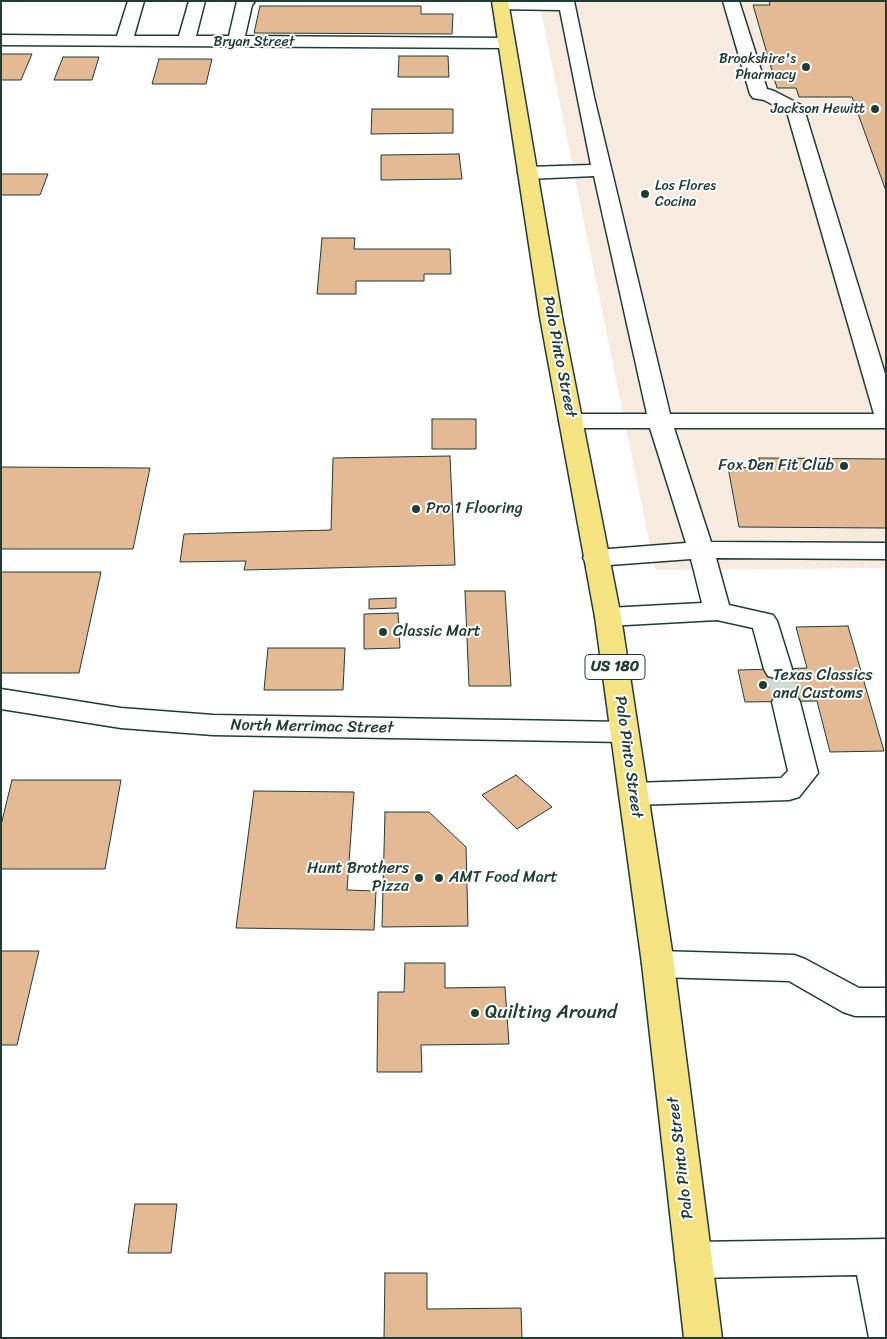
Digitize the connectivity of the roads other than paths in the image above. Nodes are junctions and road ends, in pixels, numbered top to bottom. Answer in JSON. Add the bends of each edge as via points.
{"nodes":[{"id":1,"x":136,"y":1,"type":"edge"},
{"id":2,"x":197,"y":1,"type":"edge"},
{"id":3,"x":247,"y":1,"type":"edge"},
{"id":4,"x":731,"y":1,"type":"edge"},
{"id":5,"x":501,"y":3,"type":"edge"},
{"id":6,"x":566,"y":3,"type":"edge"},
{"id":7,"x":1,"y":40,"type":"edge"},
{"id":8,"x":124,"y":41,"type":"junction"},
{"id":9,"x":186,"y":41,"type":"junction"},
{"id":10,"x":236,"y":42,"type":"junction"},
{"id":11,"x":506,"y":43,"type":"junction"},
{"id":12,"x":602,"y":170,"type":"junction"},
{"id":13,"x":528,"y":173,"type":"junction"},
{"id":14,"x":886,"y":416,"type":"edge"},
{"id":15,"x":571,"y":421,"type":"junction"},
{"id":16,"x":660,"y":421,"type":"junction"},
{"id":17,"x":886,"y":421,"type":"edge"},
{"id":18,"x":701,"y":550,"type":"junction"},
{"id":19,"x":886,"y":550,"type":"edge"},
{"id":20,"x":596,"y":558,"type":"junction"},
{"id":21,"x":717,"y":611,"type":"junction"},
{"id":22,"x":608,"y":617,"type":"junction"},
{"id":23,"x":778,"y":669,"type":"tunnel mouth"},
{"id":24,"x":1,"y":699,"type":"edge"},
{"id":25,"x":786,"y":702,"type":"tunnel mouth"},
{"id":26,"x":624,"y":732,"type":"junction"},
{"id":27,"x":634,"y":794,"type":"junction"},
{"id":28,"x":658,"y":964,"type":"junction"},
{"id":29,"x":886,"y":1002,"type":"edge"},
{"id":30,"x":879,"y":1257,"type":"edge"},
{"id":31,"x":694,"y":1260,"type":"junction"},
{"id":32,"x":886,"y":1332,"type":"edge"},
{"id":33,"x":703,"y":1338,"type":"edge"}],
"edges":[{"from":1,"to":8,"type":"street"},
{"from":2,"to":9,"type":"street"},
{"from":3,"to":10,"type":"street"},
{"from":4,"to":14,"type":"street","via":[[759,94],[768,95],[795,109]]},
{"from":5,"to":6,"type":"street"},
{"from":5,"to":11,"type":"main road","name":"Palo Pinto Street","number":"US 180"},
{"from":6,"to":12,"type":"street"},
{"from":7,"to":8,"type":"street","name":"Bryan Street"},
{"from":8,"to":9,"type":"street","name":"Bryan Street"},
{"from":9,"to":10,"type":"street","name":"Bryan Street"},
{"from":10,"to":11,"type":"street","name":"Bryan Street"},
{"from":11,"to":13,"type":"main road","name":"Palo Pinto Street","number":"US 180"},
{"from":12,"to":13,"type":"street"},
{"from":12,"to":16,"type":"street"},
{"from":13,"to":15,"type":"main road","name":"Palo Pinto Street","number":"US 180"},
{"from":15,"to":16,"type":"street"},
{"from":15,"to":20,"type":"main road","name":"Palo Pinto Street","number":"US 180"},
{"from":16,"to":17,"type":"street"},
{"from":16,"to":18,"type":"street"},
{"from":18,"to":19,"type":"street"},
{"from":18,"to":20,"type":"street"},
{"from":18,"to":21,"type":"street"},
{"from":20,"to":22,"type":"main road","name":"Palo Pinto Street","number":"US 180"},
{"from":21,"to":22,"type":"street"},
{"from":21,"to":23,"type":"street","via":[[764,621]]},
{"from":22,"to":26,"type":"main road","name":"Palo Pinto Street","number":"US 180"},
{"from":24,"to":26,"type":"street","name":"North Merrimac Street","via":[[121,718],[213,725]]},
{"from":25,"to":27,"type":"street","via":[[803,773],[790,790]]},
{"from":26,"to":27,"type":"main road","name":"Palo Pinto Street","number":"US 180"},
{"from":27,"to":28,"type":"main road","name":"Palo Pinto Street","number":"US 180"},
{"from":28,"to":29,"type":"street","via":[[794,968],[855,1002]]},
{"from":28,"to":31,"type":"main road","name":"Palo Pinto Street","number":"US 180"},
{"from":30,"to":31,"type":"street"},
{"from":30,"to":32,"type":"street"},
{"from":31,"to":33,"type":"main road","name":"Palo Pinto Street","number":"US 180"}]}
